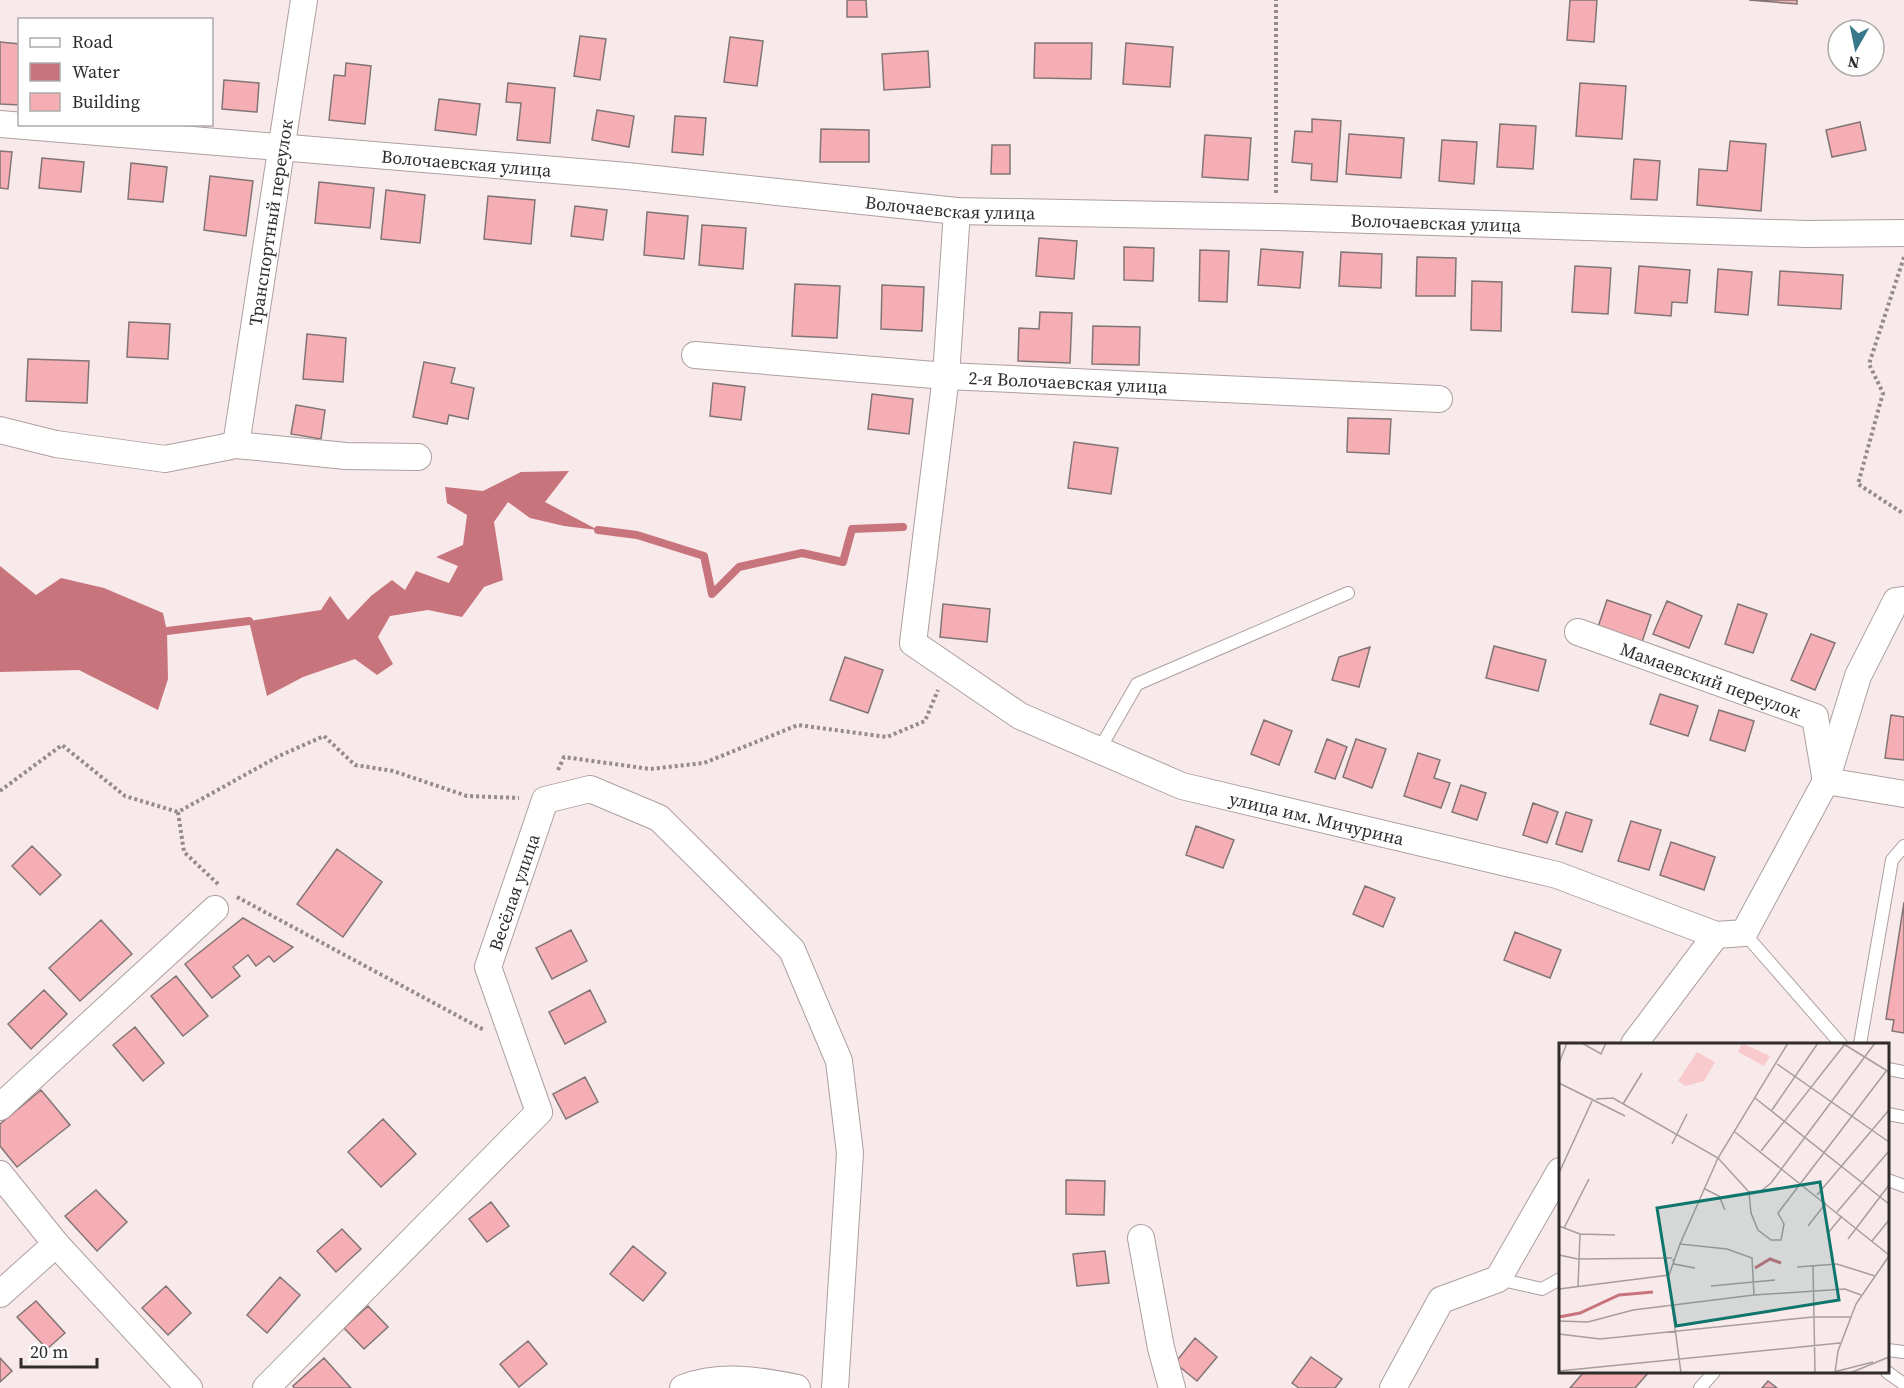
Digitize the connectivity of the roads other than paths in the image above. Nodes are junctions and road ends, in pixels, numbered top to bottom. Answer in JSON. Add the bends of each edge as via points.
{"nodes":[{"id":1,"x":304,"y":0,"type":"edge"},
{"id":2,"x":0,"y":124,"type":"edge"},
{"id":3,"x":18,"y":125,"type":"edge"},
{"id":4,"x":24,"y":126,"type":"edge"},
{"id":5,"x":281,"y":147,"type":"junction"},
{"id":6,"x":957,"y":211,"type":"junction"},
{"id":7,"x":1904,"y":233,"type":"edge"},
{"id":8,"x":696,"y":355,"type":"dead end"},
{"id":9,"x":946,"y":376,"type":"junction"},
{"id":10,"x":1439,"y":399,"type":"dead end"},
{"id":11,"x":0,"y":430,"type":"edge"},
{"id":12,"x":236,"y":445,"type":"junction"},
{"id":13,"x":418,"y":457,"type":"dead end"},
{"id":14,"x":1348,"y":593,"type":"dead end"},
{"id":15,"x":1904,"y":600,"type":"edge"},
{"id":16,"x":1578,"y":632,"type":"dead end"},
{"id":17,"x":1099,"y":750,"type":"junction"},
{"id":18,"x":1826,"y":781,"type":"junction"},
{"id":19,"x":1904,"y":794,"type":"edge"},
{"id":20,"x":1904,"y":846,"type":"edge"},
{"id":21,"x":222,"y":901,"type":"road end"},
{"id":22,"x":1744,"y":933,"type":"junction"},
{"id":23,"x":1716,"y":935,"type":"junction"},
{"id":24,"x":1635,"y":1043,"type":"edge"},
{"id":25,"x":1840,"y":1043,"type":"edge"},
{"id":26,"x":1860,"y":1043,"type":"edge"},
{"id":27,"x":1889,"y":1069,"type":"edge"},
{"id":28,"x":1904,"y":1072,"type":"edge"},
{"id":29,"x":0,"y":1107,"type":"edge"},
{"id":30,"x":1889,"y":1114,"type":"edge"},
{"id":31,"x":1904,"y":1117,"type":"edge"},
{"id":32,"x":1559,"y":1173,"type":"edge"},
{"id":33,"x":0,"y":1174,"type":"edge"},
{"id":34,"x":1889,"y":1181,"type":"edge"},
{"id":35,"x":1904,"y":1186,"type":"edge"},
{"id":36,"x":1141,"y":1238,"type":"dead end"},
{"id":37,"x":56,"y":1244,"type":"junction"},
{"id":38,"x":1498,"y":1279,"type":"junction"},
{"id":39,"x":1559,"y":1280,"type":"edge"},
{"id":40,"x":0,"y":1294,"type":"edge"},
{"id":41,"x":1889,"y":1350,"type":"edge"},
{"id":42,"x":1904,"y":1352,"type":"edge"},
{"id":43,"x":1712,"y":1373,"type":"edge"},
{"id":44,"x":1889,"y":1373,"type":"edge"},
{"id":45,"x":1904,"y":1384,"type":"edge"},
{"id":46,"x":189,"y":1388,"type":"edge"},
{"id":47,"x":266,"y":1388,"type":"edge"},
{"id":48,"x":683,"y":1388,"type":"edge"},
{"id":49,"x":797,"y":1388,"type":"edge"},
{"id":50,"x":835,"y":1388,"type":"edge"},
{"id":51,"x":1172,"y":1388,"type":"edge"},
{"id":52,"x":1394,"y":1388,"type":"edge"},
{"id":53,"x":1701,"y":1388,"type":"edge"}],
"edges":[{"from":1,"to":5,"type":"street","name":"Транспортный переулок"},
{"from":2,"to":3,"type":"street","name":"Волочаевская улица"},
{"from":4,"to":5,"type":"street","name":"Волочаевская улица"},
{"from":5,"to":6,"type":"street","name":"Волочаевская улица","via":[[627,176]]},
{"from":5,"to":12,"type":"street","name":"Транспортный переулок"},
{"from":6,"to":7,"type":"street","name":"Волочаевская улица","via":[[1806,234]]},
{"from":6,"to":9,"type":"street"},
{"from":8,"to":9,"type":"street","name":"2-я Волочаевская улица"},
{"from":9,"to":10,"type":"street","name":"2-я Волочаевская улица"},
{"from":9,"to":17,"type":"street","name":"улица им. Мичурина","via":[[913,643],[1020,716]]},
{"from":11,"to":12,"type":"street","via":[[56,444],[165,459]]},
{"from":12,"to":13,"type":"street","via":[[346,456]]},
{"from":14,"to":17,"type":"lane","via":[[1137,684]]},
{"from":15,"to":18,"type":"street","via":[[1896,601],[1858,676]]},
{"from":16,"to":18,"type":"street","name":"Мамаевский переулок","via":[[1815,717]]},
{"from":17,"to":23,"type":"street","name":"улица им. Мичурина","via":[[1182,786],[1557,875]]},
{"from":18,"to":19,"type":"street"},
{"from":18,"to":22,"type":"street"},
{"from":20,"to":26,"type":"lane","via":[[1892,860]]},
{"from":21,"to":29,"type":"street"},
{"from":22,"to":23,"type":"street","name":"улица им. Мичурина"},
{"from":22,"to":25,"type":"lane"},
{"from":23,"to":24,"type":"street"},
{"from":27,"to":28,"type":"lane"},
{"from":30,"to":31,"type":"lane"},
{"from":32,"to":38,"type":"street"},
{"from":33,"to":37,"type":"street"},
{"from":34,"to":35,"type":"lane"},
{"from":36,"to":51,"type":"street"},
{"from":37,"to":40,"type":"street"},
{"from":37,"to":46,"type":"street"},
{"from":38,"to":39,"type":"lane","via":[[1542,1289]]},
{"from":38,"to":52,"type":"street","via":[[1441,1300]]},
{"from":41,"to":42,"type":"lane"},
{"from":43,"to":53,"type":"lane"},
{"from":44,"to":45,"type":"lane"},
{"from":47,"to":50,"type":"street","name":"Весёлая улица","via":[[538,1112],[488,967],[545,800],[590,789],[659,818],[792,950],[839,1061],[850,1153]]},
{"from":48,"to":49,"type":"street","via":[[700,1382],[757,1379]]}]}
